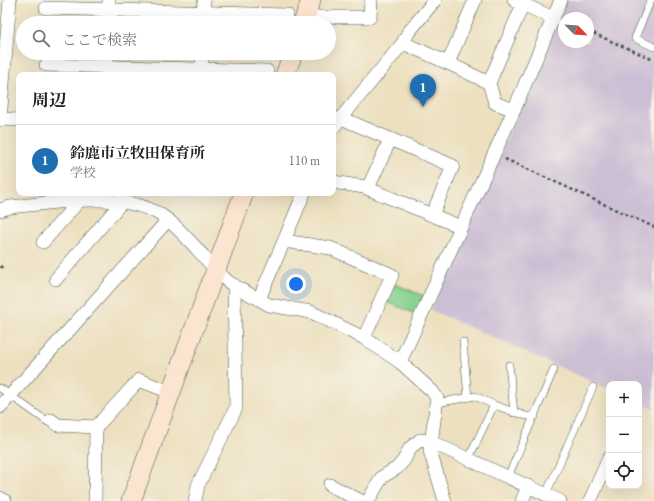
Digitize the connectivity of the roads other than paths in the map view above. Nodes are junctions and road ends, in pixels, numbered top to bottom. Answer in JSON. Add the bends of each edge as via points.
{"nodes":[{"id":1,"x":10,"y":0,"type":"edge"},
{"id":2,"x":371,"y":0,"type":"edge"},
{"id":3,"x":435,"y":0,"type":"edge"},
{"id":4,"x":475,"y":0,"type":"edge"},
{"id":5,"x":561,"y":0,"type":"edge"},
{"id":6,"x":651,"y":0,"type":"edge"},
{"id":7,"x":518,"y":2,"type":"edge"},
{"id":8,"x":109,"y":5,"type":"edge"},
{"id":9,"x":46,"y":8,"type":"dead end"},
{"id":10,"x":204,"y":12,"type":"edge"},
{"id":11,"x":302,"y":14,"type":"edge"},
{"id":12,"x":108,"y":16,"type":"edge"},
{"id":13,"x":553,"y":18,"type":"junction"},
{"id":14,"x":403,"y":43,"type":"junction"},
{"id":15,"x":654,"y":47,"type":"edge"},
{"id":16,"x":107,"y":60,"type":"edge"},
{"id":17,"x":202,"y":60,"type":"edge"},
{"id":18,"x":290,"y":60,"type":"edge"},
{"id":19,"x":448,"y":63,"type":"junction"},
{"id":20,"x":46,"y":65,"type":"dead end"},
{"id":21,"x":107,"y":71,"type":"edge"},
{"id":22,"x":267,"y":71,"type":"dead end"},
{"id":23,"x":202,"y":72,"type":"edge"},
{"id":24,"x":286,"y":72,"type":"edge"},
{"id":25,"x":489,"y":83,"type":"junction"},
{"id":26,"x":514,"y":110,"type":"junction"},
{"id":27,"x":0,"y":120,"type":"edge"},
{"id":28,"x":16,"y":120,"type":"edge"},
{"id":29,"x":337,"y":123,"type":"edge"},
{"id":30,"x":390,"y":140,"type":"junction"},
{"id":31,"x":336,"y":183,"type":"edge"},
{"id":32,"x":368,"y":188,"type":"junction"},
{"id":33,"x":243,"y":196,"type":"edge"},
{"id":34,"x":303,"y":196,"type":"edge"},
{"id":35,"x":103,"y":197,"type":"edge"},
{"id":36,"x":79,"y":200,"type":"junction"},
{"id":37,"x":122,"y":202,"type":"junction"},
{"id":38,"x":0,"y":210,"type":"edge"},
{"id":39,"x":432,"y":215,"type":"junction"},
{"id":40,"x":168,"y":220,"type":"junction"},
{"id":41,"x":461,"y":228,"type":"junction"},
{"id":42,"x":284,"y":241,"type":"junction"},
{"id":43,"x":43,"y":242,"type":"dead end"},
{"id":44,"x":216,"y":269,"type":"junction"},
{"id":45,"x":56,"y":279,"type":"dead end"},
{"id":46,"x":234,"y":285,"type":"junction"},
{"id":47,"x":259,"y":299,"type":"junction"},
{"id":48,"x":364,"y":338,"type":"junction"},
{"id":49,"x":462,"y":342,"type":"dead end"},
{"id":50,"x":400,"y":362,"type":"junction"},
{"id":51,"x":509,"y":365,"type":"dead end"},
{"id":52,"x":554,"y":370,"type":"dead end"},
{"id":53,"x":593,"y":387,"type":"dead end"},
{"id":54,"x":5,"y":391,"type":"edge"},
{"id":55,"x":170,"y":392,"type":"junction"},
{"id":56,"x":468,"y":397,"type":"junction"},
{"id":57,"x":437,"y":403,"type":"junction"},
{"id":58,"x":494,"y":405,"type":"junction"},
{"id":59,"x":0,"y":407,"type":"edge"},
{"id":60,"x":514,"y":413,"type":"junction"},
{"id":61,"x":535,"y":416,"type":"junction"},
{"id":62,"x":51,"y":420,"type":"joint"},
{"id":63,"x":96,"y":427,"type":"junction"},
{"id":64,"x":431,"y":442,"type":"junction"},
{"id":65,"x":468,"y":460,"type":"junction"},
{"id":66,"x":606,"y":465,"type":"edge"},
{"id":67,"x":508,"y":477,"type":"junction"},
{"id":68,"x":330,"y":485,"type":"dead end"},
{"id":69,"x":528,"y":486,"type":"junction"},
{"id":70,"x":546,"y":494,"type":"junction"},
{"id":71,"x":0,"y":498,"type":"edge"},
{"id":72,"x":5,"y":501,"type":"edge"},
{"id":73,"x":95,"y":501,"type":"edge"},
{"id":74,"x":131,"y":501,"type":"edge"},
{"id":75,"x":195,"y":501,"type":"edge"},
{"id":76,"x":362,"y":501,"type":"edge"},
{"id":77,"x":368,"y":501,"type":"edge"},
{"id":78,"x":445,"y":501,"type":"edge"},
{"id":79,"x":522,"y":501,"type":"edge"},
{"id":80,"x":560,"y":501,"type":"edge"},
{"id":81,"x":590,"y":501,"type":"edge"}],
"edges":[{"from":1,"to":27,"type":"street"},
{"from":2,"to":11,"type":"street","via":[[370,17]]},
{"from":3,"to":14,"type":"street"},
{"from":4,"to":19,"type":"street"},
{"from":5,"to":13,"type":"street"},
{"from":6,"to":15,"type":"lane","via":[[635,38]]},
{"from":7,"to":13,"type":"street"},
{"from":7,"to":25,"type":"street"},
{"from":8,"to":9,"type":"street"},
{"from":8,"to":10,"type":"street"},
{"from":8,"to":12,"type":"street"},
{"from":10,"to":11,"type":"street"},
{"from":13,"to":26,"type":"street"},
{"from":14,"to":19,"type":"street"},
{"from":14,"to":29,"type":"street"},
{"from":16,"to":21,"type":"street"},
{"from":17,"to":23,"type":"street"},
{"from":18,"to":24,"type":"street"},
{"from":19,"to":25,"type":"street"},
{"from":20,"to":21,"type":"street"},
{"from":21,"to":23,"type":"street"},
{"from":22,"to":23,"type":"street"},
{"from":25,"to":26,"type":"street","via":[[495,103]]},
{"from":26,"to":41,"type":"street"},
{"from":27,"to":28,"type":"street"},
{"from":29,"to":30,"type":"street"},
{"from":30,"to":32,"type":"street"},
{"from":30,"to":39,"type":"street","via":[[453,166]]},
{"from":31,"to":32,"type":"street"},
{"from":32,"to":39,"type":"street"},
{"from":33,"to":44,"type":"street"},
{"from":34,"to":42,"type":"street"},
{"from":35,"to":36,"type":"street"},
{"from":35,"to":37,"type":"street"},
{"from":36,"to":38,"type":"street"},
{"from":36,"to":43,"type":"street"},
{"from":37,"to":40,"type":"street","via":[[155,212]]},
{"from":37,"to":45,"type":"street"},
{"from":39,"to":41,"type":"street"},
{"from":40,"to":44,"type":"street"},
{"from":40,"to":54,"type":"street"},
{"from":41,"to":50,"type":"street"},
{"from":42,"to":47,"type":"street"},
{"from":42,"to":48,"type":"street","via":[[330,248],[392,275]]},
{"from":44,"to":46,"type":"street"},
{"from":44,"to":55,"type":"street"},
{"from":46,"to":47,"type":"street"},
{"from":46,"to":75,"type":"street","via":[[236,408],[198,485]]},
{"from":47,"to":48,"type":"street","via":[[269,305],[311,312]]},
{"from":48,"to":50,"type":"street"},
{"from":49,"to":56,"type":"lane"},
{"from":50,"to":57,"type":"street","via":[[432,391]]},
{"from":51,"to":60,"type":"lane"},
{"from":52,"to":61,"type":"lane"},
{"from":53,"to":70,"type":"lane"},
{"from":54,"to":59,"type":"street"},
{"from":54,"to":62,"type":"lane","via":[[48,422]]},
{"from":55,"to":63,"type":"street","via":[[139,380]]},
{"from":55,"to":74,"type":"street"},
{"from":56,"to":57,"type":"lane"},
{"from":56,"to":58,"type":"lane","via":[[475,396]]},
{"from":57,"to":64,"type":"street"},
{"from":58,"to":60,"type":"lane"},
{"from":58,"to":65,"type":"lane"},
{"from":60,"to":61,"type":"lane"},
{"from":61,"to":67,"type":"lane"},
{"from":62,"to":63,"type":"street","via":[[58,425]]},
{"from":63,"to":73,"type":"street"},
{"from":64,"to":65,"type":"street"},
{"from":64,"to":77,"type":"street","via":[[420,440],[410,448],[397,468],[382,477]]},
{"from":64,"to":78,"type":"street","via":[[430,451]]},
{"from":65,"to":67,"type":"street"},
{"from":66,"to":81,"type":"street"},
{"from":67,"to":69,"type":"street"},
{"from":68,"to":76,"type":"street"},
{"from":69,"to":70,"type":"street"},
{"from":69,"to":79,"type":"street"},
{"from":70,"to":80,"type":"street"},
{"from":71,"to":72,"type":"street"}]}
